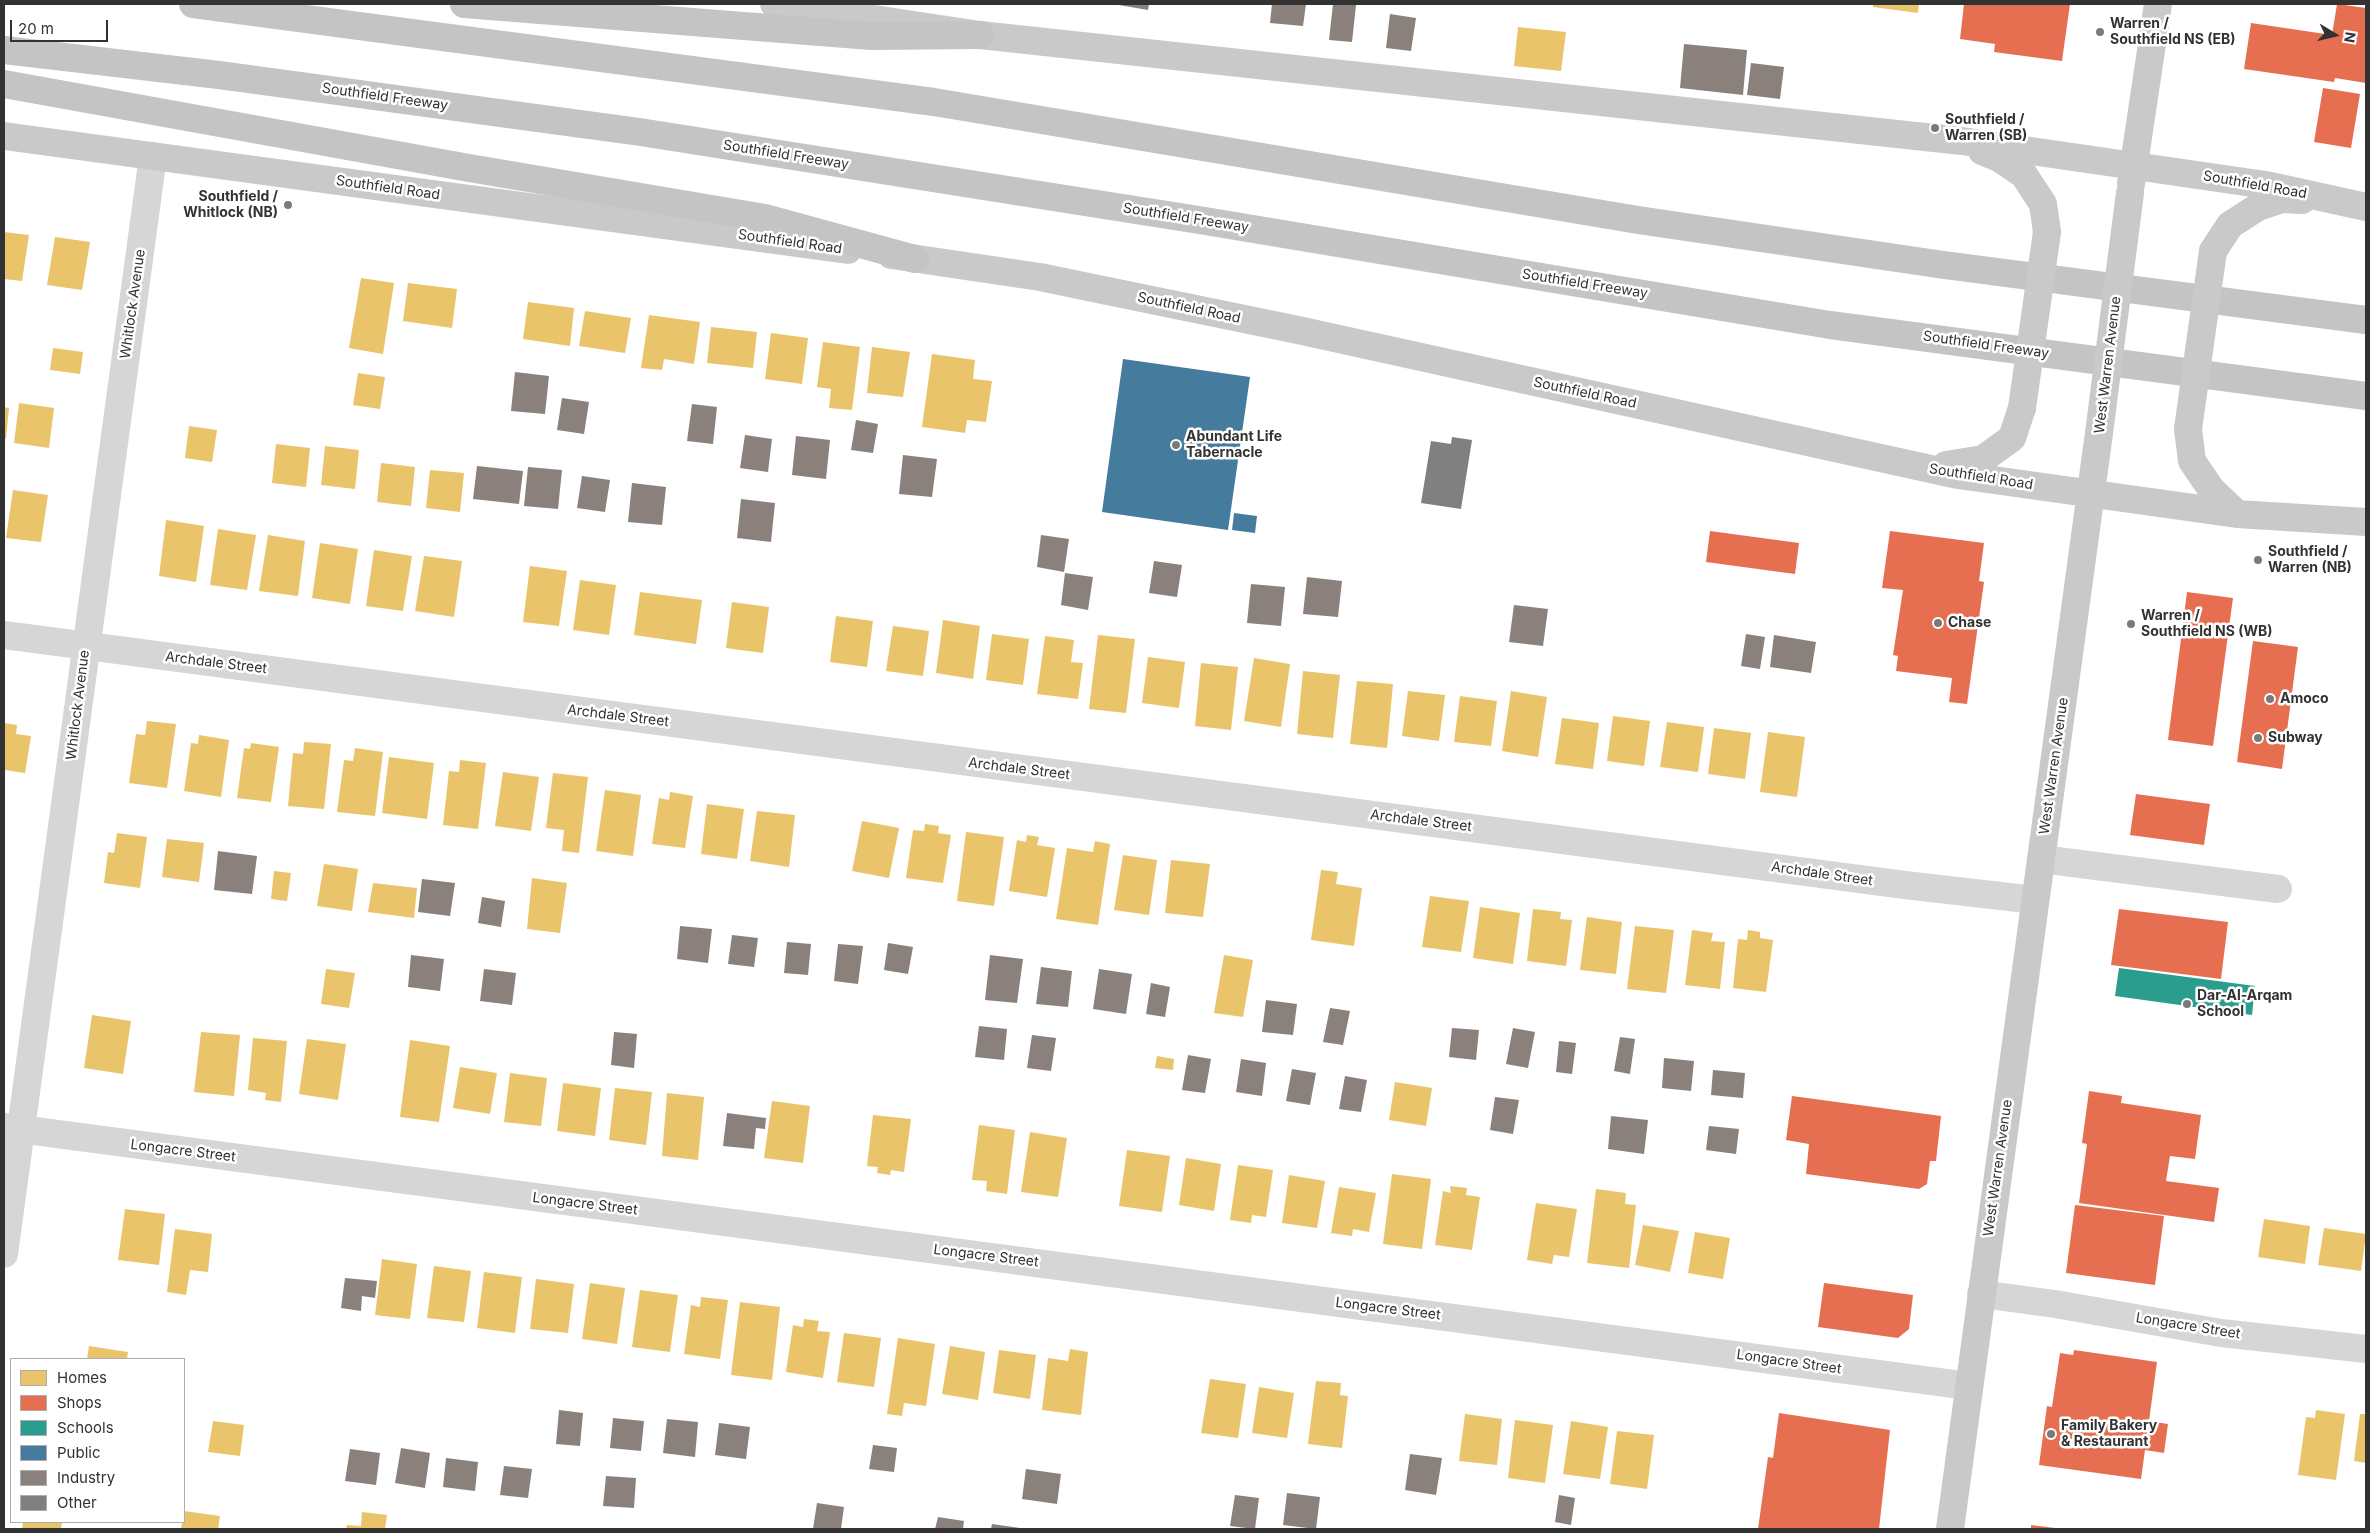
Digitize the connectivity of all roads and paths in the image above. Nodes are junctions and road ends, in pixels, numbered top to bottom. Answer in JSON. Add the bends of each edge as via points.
{"nodes":[{"id":1,"x":192,"y":4,"type":"edge"},
{"id":2,"x":464,"y":4,"type":"edge"},
{"id":3,"x":774,"y":4,"type":"edge"},
{"id":4,"x":2158,"y":4,"type":"edge"},
{"id":5,"x":980,"y":35,"type":"junction"},
{"id":6,"x":4,"y":50,"type":"edge"},
{"id":7,"x":4,"y":84,"type":"edge"},
{"id":8,"x":4,"y":136,"type":"edge"},
{"id":9,"x":1962,"y":142,"type":"junction"},
{"id":10,"x":153,"y":156,"type":"junction"},
{"id":11,"x":2133,"y":166,"type":"junction"},
{"id":12,"x":2354,"y":204,"type":"edge"},
{"id":13,"x":915,"y":259,"type":"junction"},
{"id":14,"x":2366,"y":320,"type":"edge"},
{"id":15,"x":2366,"y":396,"type":"edge"},
{"id":16,"x":1928,"y":468,"type":"junction"},
{"id":17,"x":2091,"y":494,"type":"junction"},
{"id":18,"x":2236,"y":514,"type":"junction"},
{"id":19,"x":2366,"y":522,"type":"edge"},
{"id":20,"x":4,"y":635,"type":"edge"},
{"id":21,"x":86,"y":646,"type":"junction"},
{"id":22,"x":2041,"y":859,"type":"junction"},
{"id":23,"x":2278,"y":889,"type":"dead end"},
{"id":24,"x":2035,"y":900,"type":"junction"},
{"id":25,"x":12,"y":1128,"type":"edge"},
{"id":26,"x":4,"y":1254,"type":"edge"},
{"id":27,"x":1981,"y":1294,"type":"junction"},
{"id":28,"x":2366,"y":1349,"type":"edge"},
{"id":29,"x":1969,"y":1386,"type":"junction"},
{"id":30,"x":1950,"y":1529,"type":"edge"}],
"edges":[{"from":1,"to":14,"type":"highway","via":[[934,102],[1648,222],[1944,265]]},
{"from":2,"to":5,"type":"highway","via":[[871,36]]},
{"from":3,"to":5,"type":"main road","name":"Southfield Road"},
{"from":4,"to":11,"type":"main road","name":"West Warren Avenue"},
{"from":5,"to":9,"type":"main road","name":"Southfield Road"},
{"from":6,"to":15,"type":"highway","name":"Southfield Freeway","via":[[219,75],[640,132],[1830,325]]},
{"from":7,"to":13,"type":"highway","via":[[765,218]]},
{"from":8,"to":10,"type":"main road","name":"Southfield Road"},
{"from":9,"to":11,"type":"main road","name":"Southfield Road"},
{"from":9,"to":16,"type":"main road","bridge":true,"via":[[1998,158],[2024,175],[2043,204],[2047,232],[2022,408],[2012,438],[1983,459]]},
{"from":10,"to":13,"type":"main road","name":"Southfield Road"},
{"from":10,"to":21,"type":"street","name":"Whitlock Avenue"},
{"from":11,"to":12,"type":"main road","name":"Southfield Road","via":[[2266,185]]},
{"from":11,"to":17,"type":"main road","name":"West Warren Avenue","bridge":true},
{"from":12,"to":18,"type":"main road","bridge":true,"via":[[2282,199],[2258,207],[2230,225],[2213,251],[2188,430],[2192,461],[2211,489]]},
{"from":13,"to":16,"type":"main road","name":"Southfield Road","via":[[1040,277],[1239,318]]},
{"from":16,"to":17,"type":"main road","name":"Southfield Road"},
{"from":17,"to":18,"type":"main road","name":"Southfield Road"},
{"from":17,"to":22,"type":"main road","name":"West Warren Avenue"},
{"from":18,"to":19,"type":"main road","name":"Southfield Road"},
{"from":20,"to":21,"type":"street","name":"Archdale Street"},
{"from":21,"to":24,"type":"street","name":"Archdale Street"},
{"from":21,"to":25,"type":"street","name":"Whitlock Avenue"},
{"from":22,"to":23,"type":"street"},
{"from":22,"to":24,"type":"main road","name":"West Warren Avenue"},
{"from":24,"to":27,"type":"main road","name":"West Warren Avenue"},
{"from":25,"to":26,"type":"street","name":"Whitlock Avenue"},
{"from":25,"to":29,"type":"street","name":"Longacre Street"},
{"from":27,"to":28,"type":"street","name":"Longacre Street","via":[[2221,1332]]},
{"from":27,"to":29,"type":"main road","name":"West Warren Avenue"},
{"from":29,"to":30,"type":"main road","name":"West Warren Avenue"}]}
